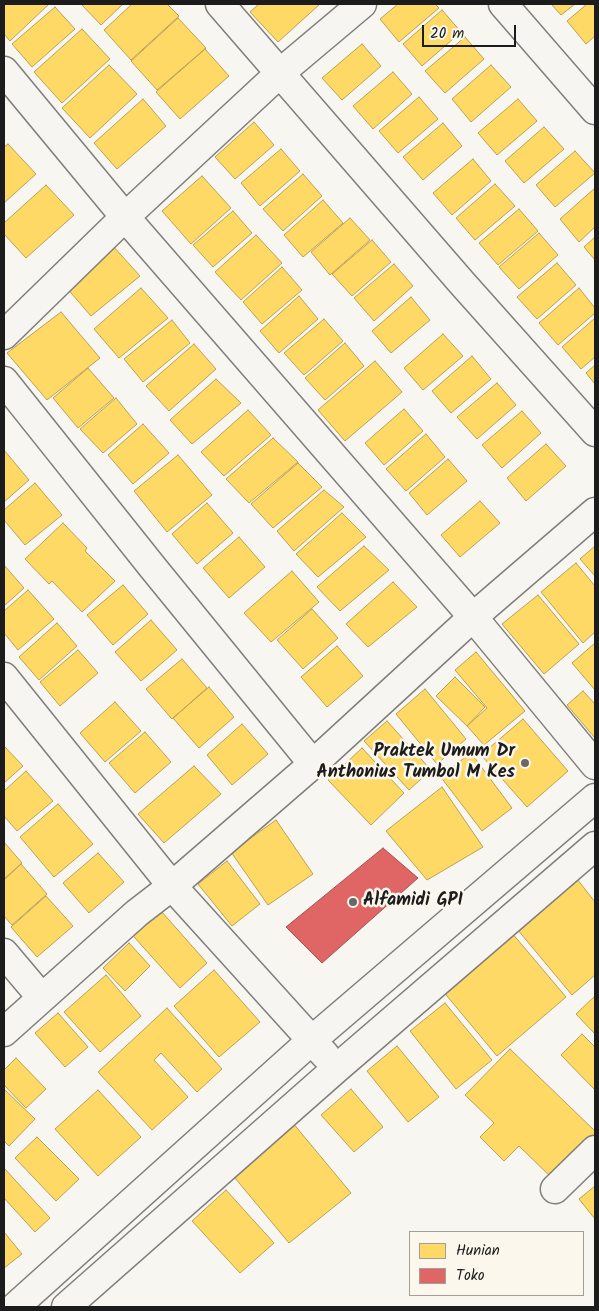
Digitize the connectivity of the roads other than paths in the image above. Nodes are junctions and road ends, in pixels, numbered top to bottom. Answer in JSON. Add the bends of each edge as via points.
{"nodes":[{"id":1,"x":220,"y":4,"type":"edge"},
{"id":2,"x":362,"y":4,"type":"edge"},
{"id":3,"x":502,"y":4,"type":"edge"},
{"id":4,"x":4,"y":71,"type":"edge"},
{"id":5,"x":280,"y":73,"type":"junction"},
{"id":6,"x":595,"y":110,"type":"edge"},
{"id":7,"x":124,"y":217,"type":"junction"},
{"id":8,"x":4,"y":335,"type":"edge"},
{"id":9,"x":4,"y":381,"type":"edge"},
{"id":10,"x":595,"y":432,"type":"edge"},
{"id":11,"x":595,"y":512,"type":"edge"},
{"id":12,"x":473,"y":617,"type":"junction"},
{"id":13,"x":4,"y":677,"type":"edge"},
{"id":14,"x":313,"y":764,"type":"junction"},
{"id":15,"x":595,"y":765,"type":"edge"},
{"id":16,"x":595,"y":798,"type":"edge"},
{"id":17,"x":595,"y":846,"type":"edge"},
{"id":18,"x":172,"y":886,"type":"junction"},
{"id":19,"x":4,"y":953,"type":"edge"},
{"id":20,"x":42,"y":998,"type":"junction"},
{"id":21,"x":4,"y":1032,"type":"edge"},
{"id":22,"x":312,"y":1040,"type":"junction"},
{"id":23,"x":338,"y":1068,"type":"junction"},
{"id":24,"x":595,"y":1150,"type":"edge"},
{"id":25,"x":555,"y":1189,"type":"dead end"},
{"id":26,"x":15,"y":1307,"type":"edge"},
{"id":27,"x":66,"y":1307,"type":"edge"}],
"edges":[{"from":1,"to":5,"type":"street"},
{"from":2,"to":5,"type":"street"},
{"from":3,"to":6,"type":"street"},
{"from":4,"to":7,"type":"street"},
{"from":5,"to":7,"type":"street"},
{"from":5,"to":10,"type":"street"},
{"from":7,"to":8,"type":"street"},
{"from":7,"to":12,"type":"street"},
{"from":9,"to":14,"type":"street"},
{"from":11,"to":12,"type":"street"},
{"from":12,"to":14,"type":"street"},
{"from":12,"to":15,"type":"street"},
{"from":13,"to":18,"type":"street"},
{"from":14,"to":18,"type":"street"},
{"from":16,"to":22,"type":"street"},
{"from":17,"to":23,"type":"street"},
{"from":18,"to":20,"type":"street","via":[[136,913]]},
{"from":18,"to":22,"type":"street"},
{"from":19,"to":20,"type":"street"},
{"from":20,"to":21,"type":"street"},
{"from":22,"to":23,"type":"street"},
{"from":22,"to":26,"type":"street"},
{"from":23,"to":27,"type":"street"},
{"from":24,"to":25,"type":"street"}]}
